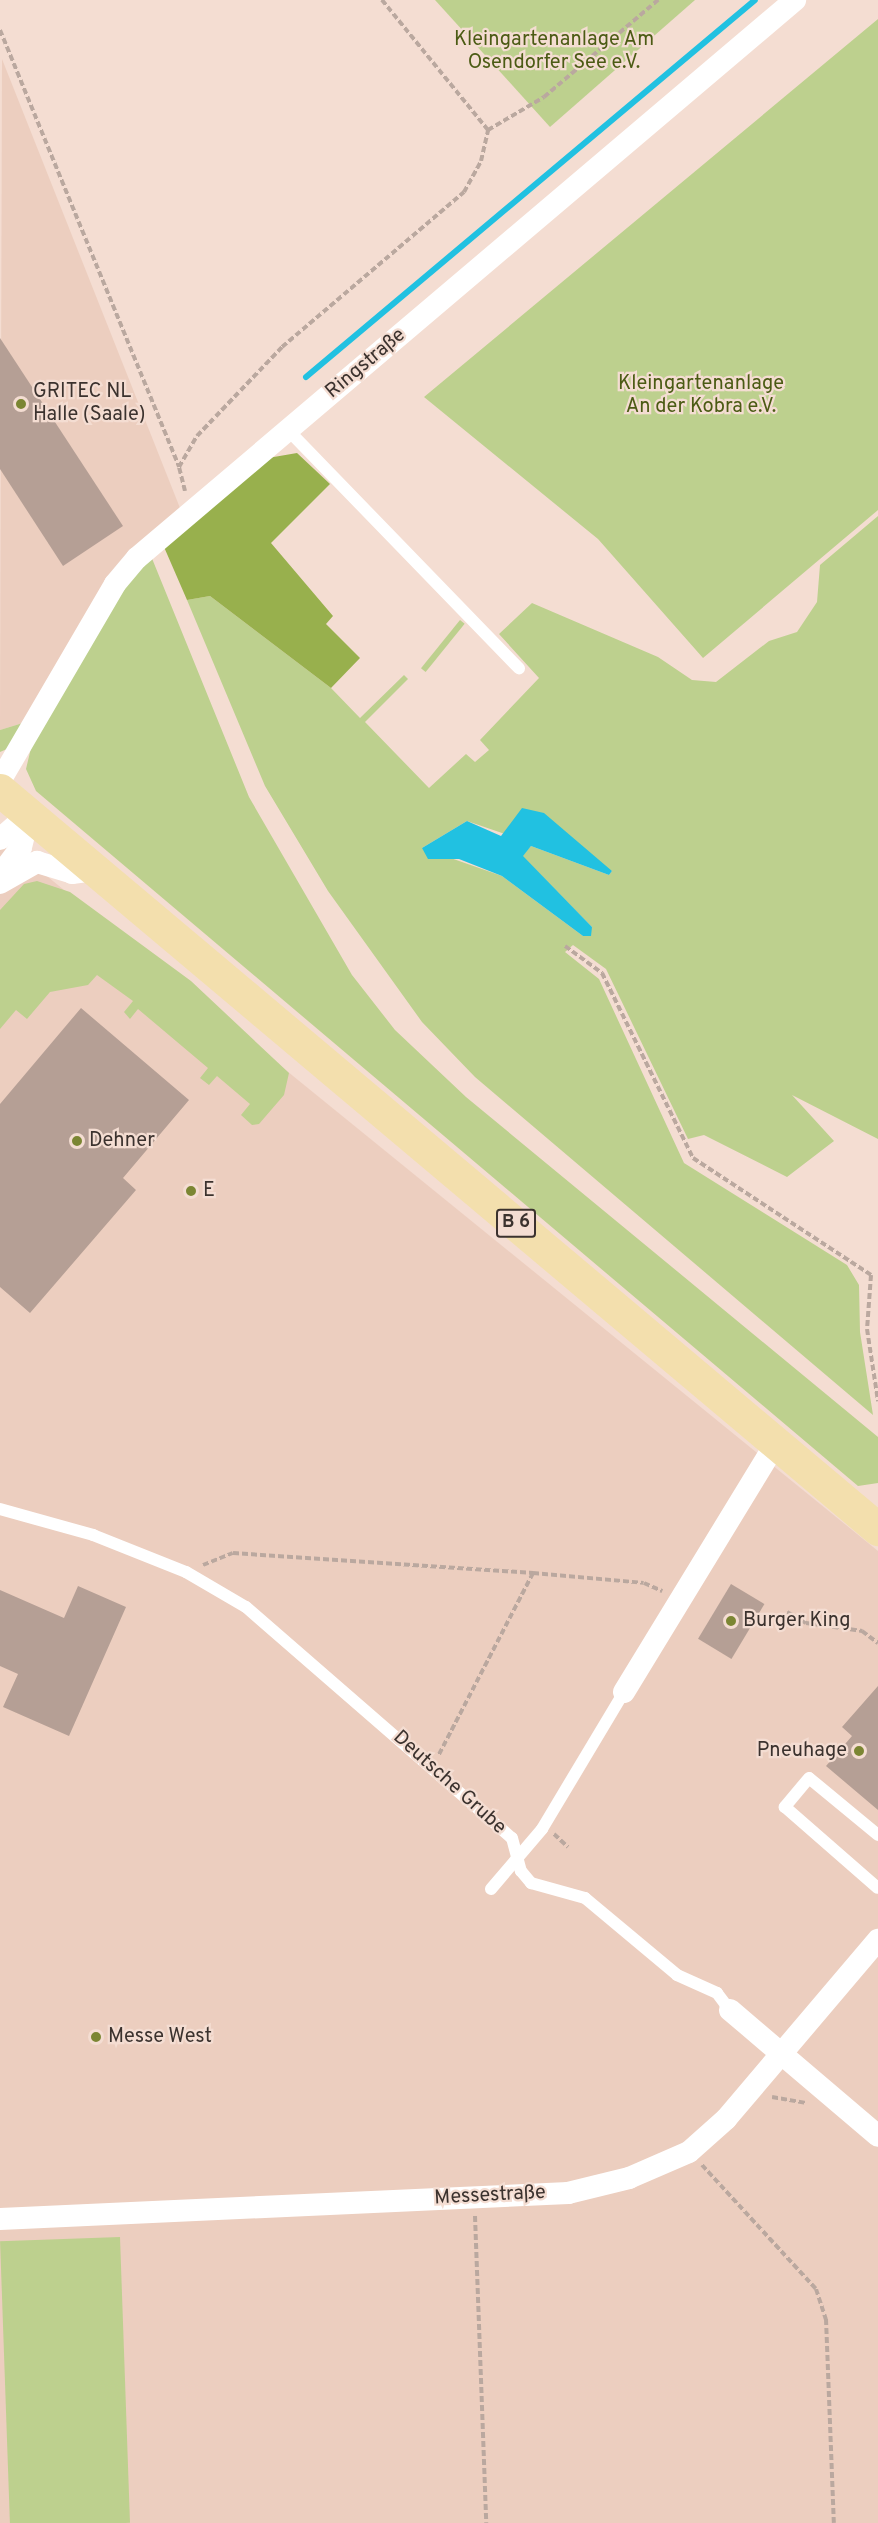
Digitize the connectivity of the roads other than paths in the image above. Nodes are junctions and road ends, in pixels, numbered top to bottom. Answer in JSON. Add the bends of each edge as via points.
{"nodes":[{"id":1,"x":795,"y":0,"type":"edge"},
{"id":2,"x":288,"y":430,"type":"junction"},
{"id":3,"x":519,"y":668,"type":"dead end"},
{"id":4,"x":0,"y":781,"type":"edge"},
{"id":5,"x":0,"y":790,"type":"edge"},
{"id":6,"x":29,"y":814,"type":"junction"},
{"id":7,"x":0,"y":839,"type":"edge"},
{"id":8,"x":94,"y":870,"type":"junction"},
{"id":9,"x":0,"y":875,"type":"edge"},
{"id":10,"x":0,"y":883,"type":"edge"},
{"id":11,"x":776,"y":1443,"type":"junction"},
{"id":12,"x":0,"y":1509,"type":"edge"},
{"id":13,"x":878,"y":1528,"type":"edge"},
{"id":14,"x":624,"y":1692,"type":"joint"},
{"id":15,"x":878,"y":1836,"type":"edge"},
{"id":16,"x":520,"y":1857,"type":"junction"},
{"id":17,"x":878,"y":1888,"type":"edge"},
{"id":18,"x":491,"y":1889,"type":"dead end"},
{"id":19,"x":878,"y":1940,"type":"edge"},
{"id":20,"x":730,"y":2010,"type":"joint"},
{"id":21,"x":781,"y":2056,"type":"junction"},
{"id":22,"x":878,"y":2136,"type":"edge"},
{"id":23,"x":0,"y":2219,"type":"edge"}],
"edges":[{"from":1,"to":2,"type":"street","name":"Ringstraße"},
{"from":2,"to":3,"type":"lane"},
{"from":2,"to":4,"type":"street","name":"Ringstraße","via":[[196,507],[115,585]]},
{"from":5,"to":6,"type":"main road","number":"B 6"},
{"from":6,"to":7,"type":"street"},
{"from":6,"to":8,"type":"main road","number":"B 6"},
{"from":6,"to":9,"type":"street","via":[[21,847]]},
{"from":8,"to":10,"type":"street","via":[[72,873],[38,862]]},
{"from":8,"to":11,"type":"main road","number":"B 6"},
{"from":11,"to":13,"type":"main road","number":"B 6"},
{"from":11,"to":14,"type":"street"},
{"from":12,"to":16,"type":"lane","name":"Deutsche Grube","via":[[93,1535],[186,1572],[246,1607],[302,1651],[512,1838]]},
{"from":14,"to":16,"type":"lane"},
{"from":15,"to":17,"type":"lane","via":[[809,1779],[785,1807]]},
{"from":16,"to":18,"type":"lane"},
{"from":16,"to":20,"type":"lane","name":"Deutsche Grube","via":[[521,1871],[531,1883],[585,1898],[678,1975],[717,1993]]},
{"from":19,"to":21,"type":"street","name":"Messestraße"},
{"from":20,"to":21,"type":"street","name":"Deutsche Grube"},
{"from":21,"to":22,"type":"street","name":"Deutsche Grube"},
{"from":21,"to":23,"type":"street","name":"Messestraße","via":[[689,2152],[658,2169],[599,2187],[474,2197]]}]}
